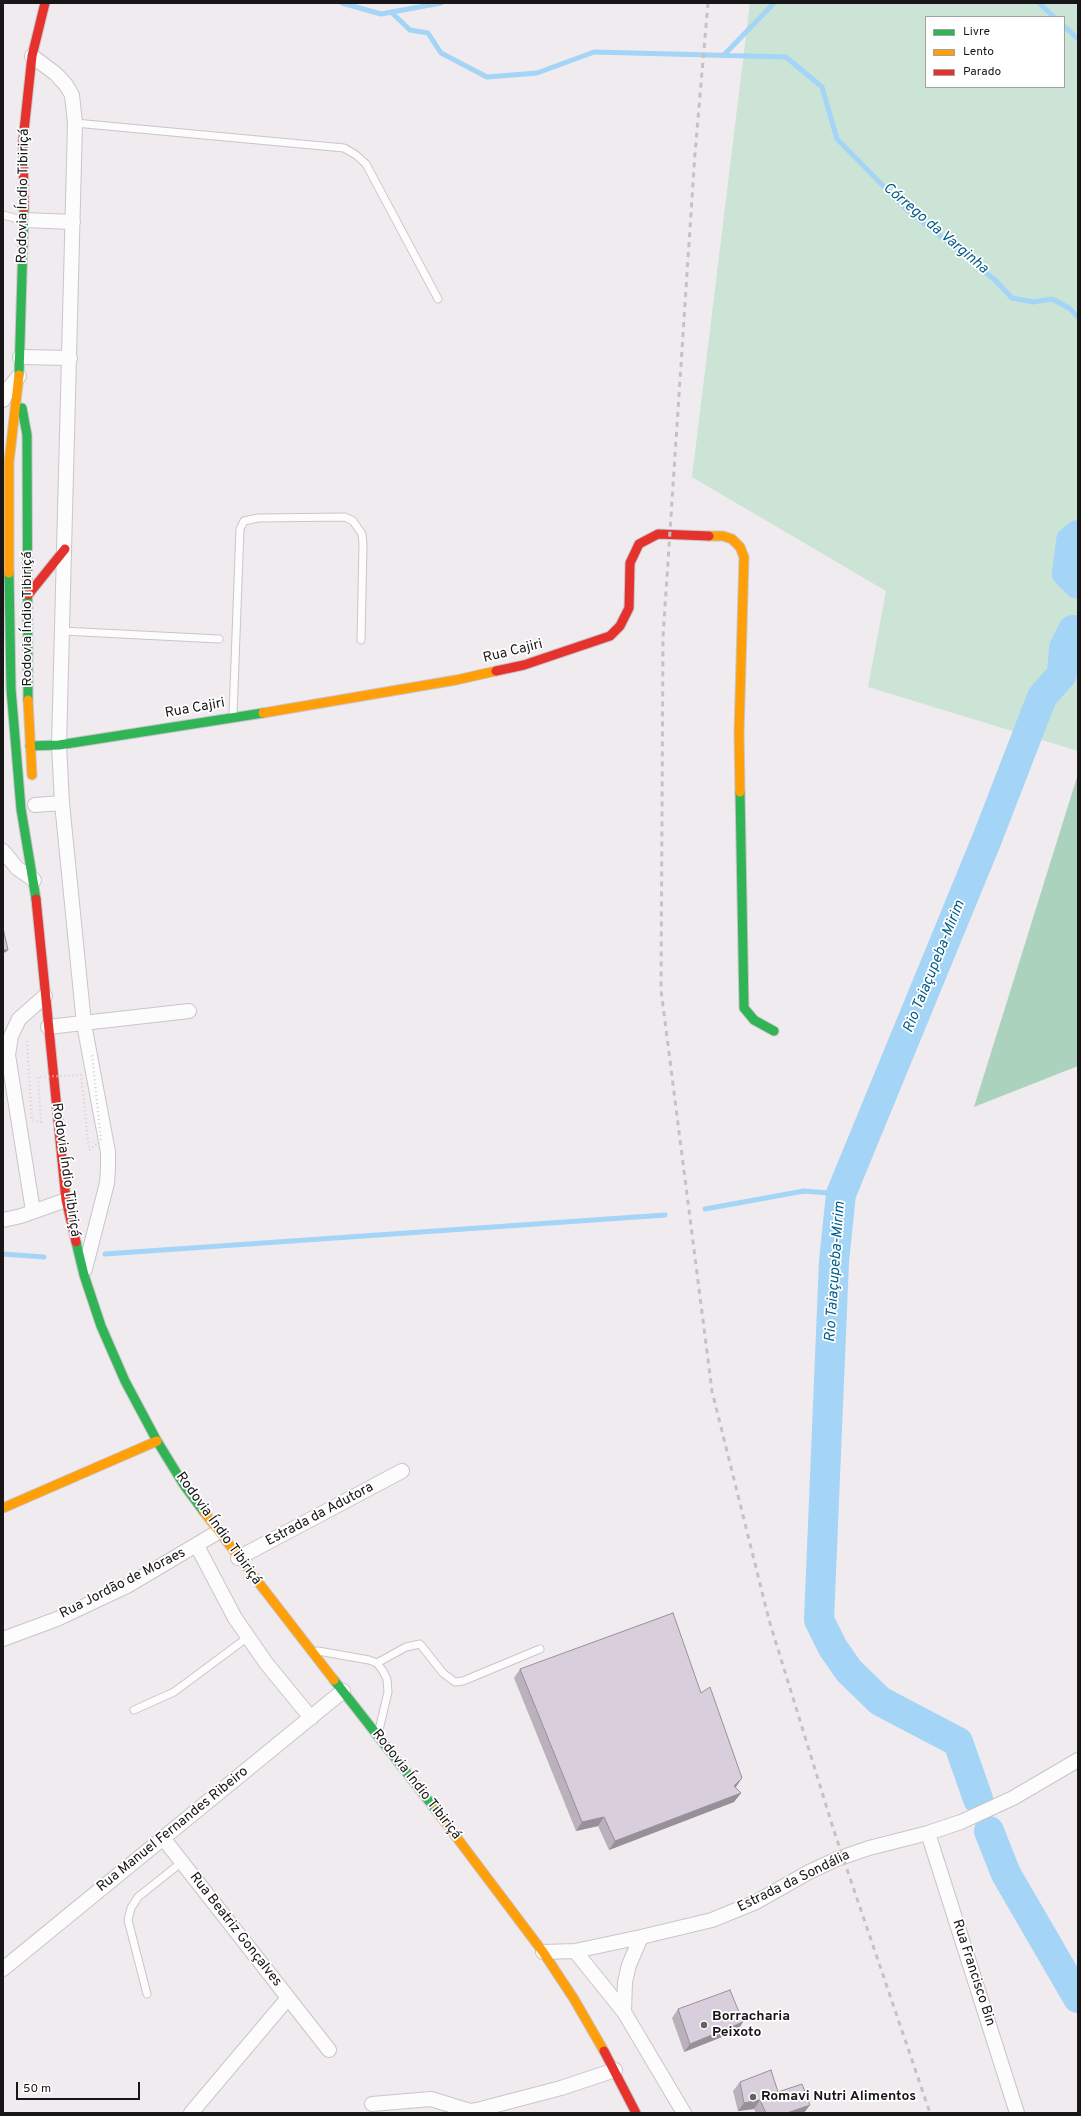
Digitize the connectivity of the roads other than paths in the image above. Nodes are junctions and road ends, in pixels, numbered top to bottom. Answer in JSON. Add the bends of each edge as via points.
{"nodes":[{"id":1,"x":45,"y":3,"type":"edge"},
{"id":2,"x":32,"y":56,"type":"junction"},
{"id":3,"x":75,"y":123,"type":"junction"},
{"id":4,"x":3,"y":215,"type":"edge"},
{"id":5,"x":24,"y":220,"type":"junction"},
{"id":6,"x":73,"y":222,"type":"junction"},
{"id":7,"x":438,"y":300,"type":"dead end"},
{"id":8,"x":20,"y":357,"type":"junction"},
{"id":9,"x":70,"y":358,"type":"junction"},
{"id":10,"x":19,"y":376,"type":"junction"},
{"id":11,"x":19,"y":391,"type":"junction"},
{"id":12,"x":3,"y":400,"type":"edge"},
{"id":13,"x":65,"y":549,"type":"junction"},
{"id":14,"x":28,"y":595,"type":"junction"},
{"id":15,"x":62,"y":631,"type":"junction"},
{"id":16,"x":219,"y":639,"type":"dead end"},
{"id":17,"x":361,"y":640,"type":"dead end"},
{"id":18,"x":233,"y":717,"type":"junction"},
{"id":19,"x":59,"y":745,"type":"junction"},
{"id":20,"x":30,"y":746,"type":"junction"},
{"id":21,"x":33,"y":783,"type":"dead end"},
{"id":22,"x":62,"y":803,"type":"junction"},
{"id":23,"x":34,"y":811,"type":"joint"},
{"id":24,"x":29,"y":848,"type":"junction"},
{"id":25,"x":3,"y":851,"type":"edge"},
{"id":26,"x":34,"y":880,"type":"junction"},
{"id":27,"x":45,"y":996,"type":"junction"},
{"id":28,"x":189,"y":1011,"type":"dead end"},
{"id":29,"x":84,"y":1024,"type":"junction"},
{"id":30,"x":48,"y":1027,"type":"junction"},
{"id":31,"x":774,"y":1031,"type":"dead end"},
{"id":32,"x":66,"y":1200,"type":"junction"},
{"id":33,"x":33,"y":1211,"type":"junction"},
{"id":34,"x":3,"y":1220,"type":"edge"},
{"id":35,"x":84,"y":1275,"type":"junction"},
{"id":36,"x":157,"y":1442,"type":"junction"},
{"id":37,"x":402,"y":1471,"type":"dead end"},
{"id":38,"x":3,"y":1508,"type":"edge"},
{"id":39,"x":218,"y":1532,"type":"junction"},
{"id":40,"x":197,"y":1546,"type":"junction"},
{"id":41,"x":238,"y":1558,"type":"junction"},
{"id":42,"x":248,"y":1637,"type":"junction"},
{"id":43,"x":3,"y":1639,"type":"edge"},
{"id":44,"x":540,"y":1649,"type":"dead end"},
{"id":45,"x":312,"y":1650,"type":"junction"},
{"id":46,"x":377,"y":1663,"type":"junction"},
{"id":47,"x":343,"y":1691,"type":"junction"},
{"id":48,"x":134,"y":1710,"type":"dead end"},
{"id":49,"x":311,"y":1718,"type":"junction"},
{"id":50,"x":378,"y":1736,"type":"junction"},
{"id":51,"x":1078,"y":1760,"type":"edge"},
{"id":52,"x":928,"y":1833,"type":"junction"},
{"id":53,"x":163,"y":1838,"type":"junction"},
{"id":54,"x":182,"y":1862,"type":"junction"},
{"id":55,"x":641,"y":1937,"type":"junction"},
{"id":56,"x":575,"y":1951,"type":"junction"},
{"id":57,"x":543,"y":1952,"type":"junction"},
{"id":58,"x":3,"y":1969,"type":"edge"},
{"id":59,"x":147,"y":1994,"type":"dead end"},
{"id":60,"x":288,"y":1998,"type":"junction"},
{"id":61,"x":624,"y":2012,"type":"junction"},
{"id":62,"x":330,"y":2050,"type":"dead end"},
{"id":63,"x":615,"y":2070,"type":"junction"},
{"id":64,"x":372,"y":2104,"type":"dead end"},
{"id":65,"x":190,"y":2113,"type":"edge"},
{"id":66,"x":636,"y":2113,"type":"edge"},
{"id":67,"x":684,"y":2113,"type":"edge"},
{"id":68,"x":1017,"y":2113,"type":"edge"}],
"edges":[{"from":1,"to":2,"type":"main road","name":"Rodovia Índio Tibiriçá"},
{"from":2,"to":3,"type":"street","via":[[66,84],[72,95]]},
{"from":2,"to":5,"type":"main road","name":"Rodovia Índio Tibiriçá","via":[[23,140]]},
{"from":3,"to":6,"type":"street"},
{"from":3,"to":7,"type":"lane","via":[[344,148],[356,154],[366,164]]},
{"from":4,"to":5,"type":"lane"},
{"from":5,"to":6,"type":"street"},
{"from":5,"to":8,"type":"main road","name":"Rodovia Índio Tibiriçá"},
{"from":6,"to":9,"type":"street"},
{"from":8,"to":9,"type":"street"},
{"from":8,"to":10,"type":"main road","name":"Rodovia Índio Tibiriçá"},
{"from":9,"to":13,"type":"street"},
{"from":10,"to":11,"type":"main road","name":"Rodovia Índio Tibiriçá"},
{"from":10,"to":12,"type":"street"},
{"from":11,"to":14,"type":"main road","name":"Rodovia Índio Tibiriçá","via":[[27,436]]},
{"from":11,"to":24,"type":"main road","name":"Rodovia Índio Tibiriçá","via":[[9,462],[11,689],[21,809]]},
{"from":13,"to":14,"type":"main road"},
{"from":13,"to":15,"type":"street"},
{"from":14,"to":20,"type":"main road","name":"Rodovia Índio Tibiriçá"},
{"from":15,"to":16,"type":"lane"},
{"from":15,"to":19,"type":"street"},
{"from":17,"to":18,"type":"lane","via":[[362,534],[353,521],[345,517],[258,518],[244,521],[240,529]]},
{"from":18,"to":19,"type":"main road","name":"Rua Cajiri"},
{"from":18,"to":31,"type":"main road","name":"Rua Cajiri","via":[[456,680],[524,665],[596,642],[610,636],[626,618],[629,608],[630,563],[640,544],[646,539],[658,534],[723,536],[732,539],[740,547],[744,557],[739,733],[744,1008],[754,1020]]},
{"from":19,"to":20,"type":"main road","name":"Rua Cajiri"},
{"from":19,"to":22,"type":"street"},
{"from":20,"to":21,"type":"main road","name":"Rodovia Índio Tibiriçá"},
{"from":22,"to":23,"type":"street"},
{"from":22,"to":29,"type":"street"},
{"from":23,"to":24,"type":"main road","name":"Rodovia Índio Tibiriçá"},
{"from":24,"to":26,"type":"main road","name":"Rodovia Índio Tibiriçá"},
{"from":25,"to":26,"type":"street","via":[[17,868]]},
{"from":26,"to":27,"type":"main road","name":"Rodovia Índio Tibiriçá"},
{"from":27,"to":30,"type":"main road","name":"Rodovia Índio Tibiriçá"},
{"from":27,"to":33,"type":"street","via":[[19,1019],[11,1036],[8,1055]]},
{"from":28,"to":29,"type":"street"},
{"from":29,"to":30,"type":"street"},
{"from":29,"to":35,"type":"street","via":[[108,1152],[108,1167],[105,1190]]},
{"from":30,"to":32,"type":"main road","name":"Rodovia Índio Tibiriçá"},
{"from":32,"to":33,"type":"street"},
{"from":32,"to":35,"type":"main road","name":"Rodovia Índio Tibiriçá"},
{"from":33,"to":34,"type":"street"},
{"from":35,"to":36,"type":"main road","name":"Rodovia Índio Tibiriçá","via":[[101,1326]]},
{"from":36,"to":38,"type":"main road"},
{"from":36,"to":39,"type":"main road","name":"Rodovia Índio Tibiriçá"},
{"from":37,"to":41,"type":"street","name":"Estrada da Adutora"},
{"from":39,"to":40,"type":"street","name":"Rua Jordão de Moraes"},
{"from":39,"to":41,"type":"main road","name":"Rodovia Índio Tibiriçá"},
{"from":40,"to":42,"type":"street","via":[[235,1618]]},
{"from":40,"to":43,"type":"street","name":"Rua Jordão de Moraes","via":[[120,1589]]},
{"from":41,"to":45,"type":"main road","name":"Rodovia Índio Tibiriçá"},
{"from":42,"to":48,"type":"lane","via":[[174,1692]]},
{"from":42,"to":49,"type":"street"},
{"from":44,"to":46,"type":"lane","via":[[455,1682],[443,1673],[420,1644],[406,1647]]},
{"from":45,"to":46,"type":"lane"},
{"from":45,"to":47,"type":"main road","name":"Rodovia Índio Tibiriçá"},
{"from":46,"to":50,"type":"lane","via":[[387,1680],[388,1692]]},
{"from":47,"to":49,"type":"street","name":"Rua Manuel Fernandes Ribeiro"},
{"from":47,"to":50,"type":"main road","name":"Rodovia Índio Tibiriçá"},
{"from":49,"to":53,"type":"street","name":"Rua Manuel Fernandes Ribeiro"},
{"from":50,"to":57,"type":"main road","name":"Rodovia Índio Tibiriçá"},
{"from":51,"to":52,"type":"street","name":"Estrada da Sondália","via":[[1013,1798],[961,1822]]},
{"from":52,"to":55,"type":"street","name":"Estrada da Sondália","via":[[837,1859],[756,1902],[712,1920]]},
{"from":52,"to":68,"type":"street","name":"Rua Francisco Bin"},
{"from":53,"to":54,"type":"street","name":"Rua Beatriz Gonçalves"},
{"from":53,"to":58,"type":"street","name":"Rua Manuel Fernandes Ribeiro"},
{"from":54,"to":59,"type":"lane","via":[[138,1897],[131,1908],[128,1920]]},
{"from":54,"to":60,"type":"street","name":"Rua Beatriz Gonçalves"},
{"from":55,"to":56,"type":"street","name":"Estrada da Sondália"},
{"from":55,"to":61,"type":"street","via":[[625,1982]]},
{"from":56,"to":57,"type":"street","name":"Estrada da Sondália"},
{"from":56,"to":61,"type":"street"},
{"from":57,"to":63,"type":"main road","name":"Rodovia Índio Tibiriçá"},
{"from":60,"to":62,"type":"street"},
{"from":60,"to":65,"type":"street","name":"Rua Beatriz Gonçalves"},
{"from":61,"to":67,"type":"street"},
{"from":63,"to":64,"type":"street","via":[[561,2088],[470,2111],[431,2099]]},
{"from":63,"to":66,"type":"main road","name":"Rodovia Índio Tibiriçá"}]}
